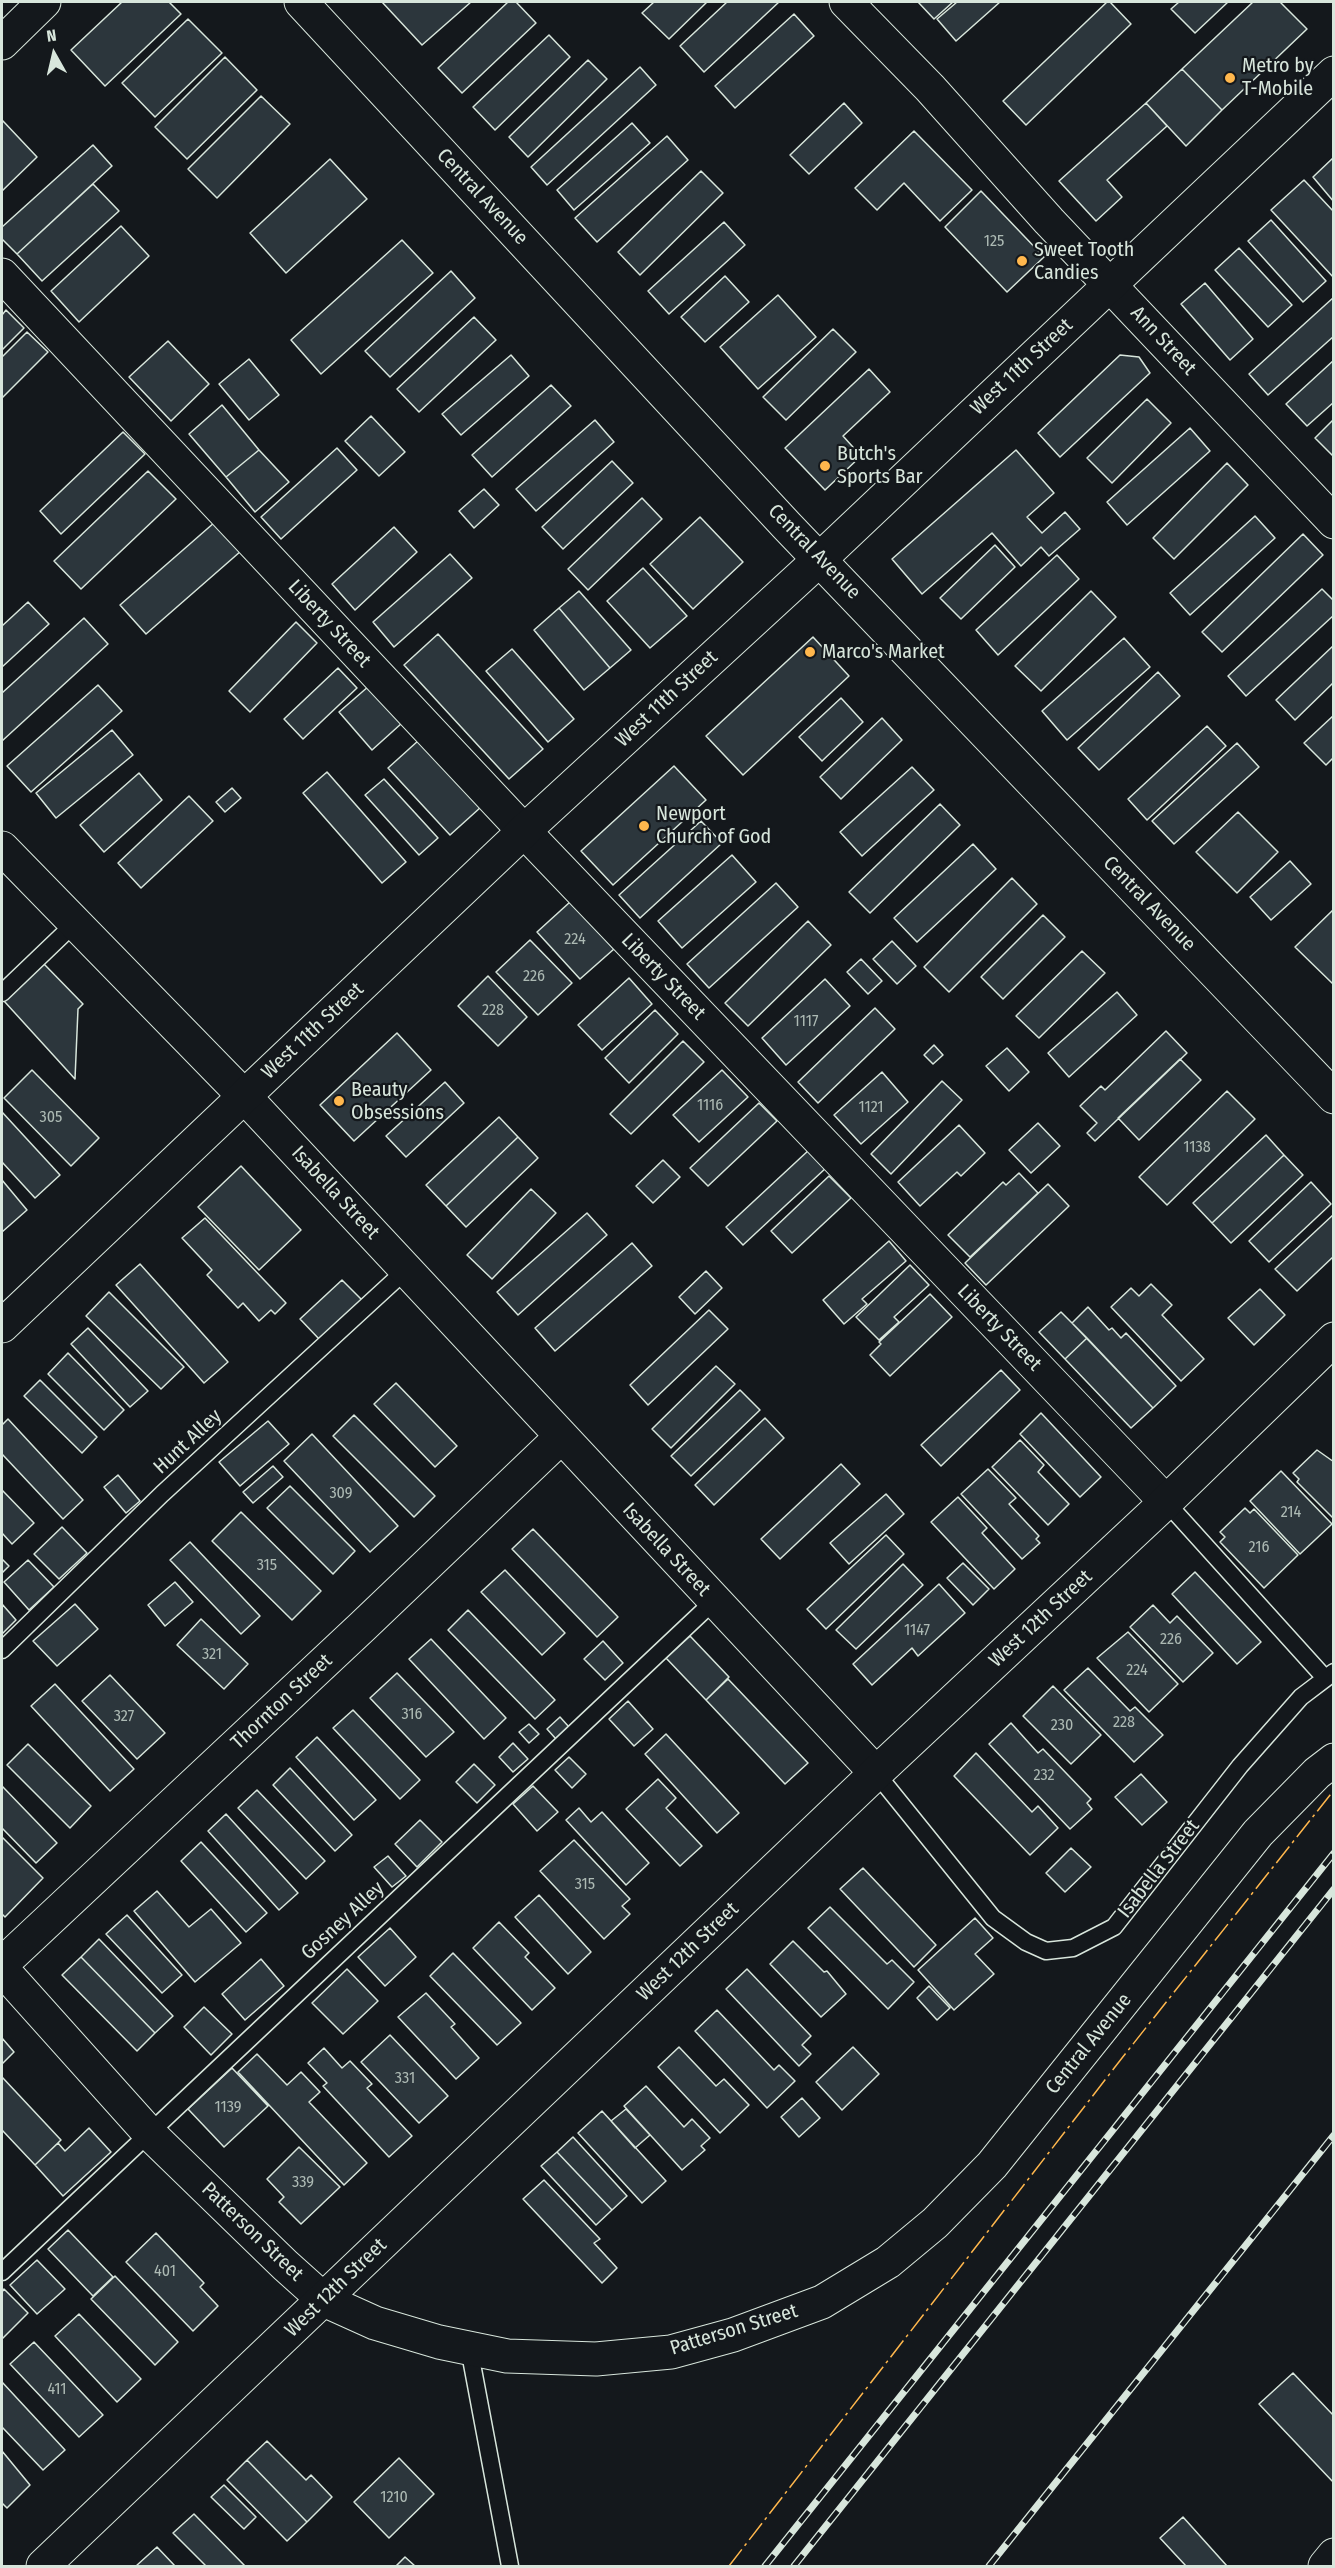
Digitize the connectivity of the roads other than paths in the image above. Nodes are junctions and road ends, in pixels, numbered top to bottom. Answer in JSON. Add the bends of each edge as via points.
{"nodes":[{"id":1,"x":44,"y":2,"type":"edge"},
{"id":2,"x":301,"y":2,"type":"edge"},
{"id":3,"x":846,"y":2,"type":"edge"},
{"id":4,"x":2,"y":43,"type":"edge"},
{"id":5,"x":1334,"y":72,"type":"edge"},
{"id":6,"x":2,"y":275,"type":"edge"},
{"id":7,"x":1110,"y":284,"type":"junction"},
{"id":8,"x":1334,"y":522,"type":"edge"},
{"id":9,"x":820,"y":559,"type":"junction"},
{"id":10,"x":524,"y":831,"type":"junction"},
{"id":11,"x":2,"y":848,"type":"edge"},
{"id":12,"x":74,"y":924,"type":"junction"},
{"id":13,"x":2,"y":993,"type":"edge"},
{"id":14,"x":244,"y":1096,"type":"junction"},
{"id":15,"x":1334,"y":1097,"type":"edge"},
{"id":16,"x":407,"y":1269,"type":"junction"},
{"id":17,"x":2,"y":1326,"type":"edge"},
{"id":18,"x":1334,"y":1339,"type":"edge"},
{"id":19,"x":560,"y":1438,"type":"junction"},
{"id":20,"x":1166,"y":1502,"type":"junction"},
{"id":21,"x":714,"y":1601,"type":"junction"},
{"id":22,"x":2,"y":1650,"type":"edge"},
{"id":23,"x":1329,"y":1675,"type":"edge"},
{"id":24,"x":1334,"y":1760,"type":"edge"},
{"id":25,"x":876,"y":1773,"type":"junction"},
{"id":26,"x":2,"y":1964,"type":"edge"},
{"id":27,"x":2,"y":1969,"type":"edge"},
{"id":28,"x":149,"y":2133,"type":"junction"},
{"id":29,"x":2,"y":2272,"type":"edge"},
{"id":30,"x":324,"y":2300,"type":"junction"},
{"id":31,"x":822,"y":2302,"type":"joint"},
{"id":32,"x":469,"y":2348,"type":"junction"},
{"id":33,"x":1334,"y":2555,"type":"edge"},
{"id":34,"x":43,"y":2566,"type":"edge"},
{"id":35,"x":510,"y":2566,"type":"edge"},
{"id":36,"x":1325,"y":2566,"type":"edge"}],
"edges":[{"from":1,"to":4,"type":"street"},
{"from":2,"to":9,"type":"street","name":"Central Avenue"},
{"from":3,"to":7,"type":"street","name":"Ann Street"},
{"from":5,"to":7,"type":"street","name":"West 11th Street"},
{"from":6,"to":10,"type":"street","name":"Liberty Street"},
{"from":7,"to":8,"type":"street","name":"Ann Street"},
{"from":7,"to":9,"type":"street","name":"West 11th Street"},
{"from":9,"to":10,"type":"street","name":"West 11th Street"},
{"from":9,"to":15,"type":"street","name":"Central Avenue"},
{"from":10,"to":14,"type":"street","name":"West 11th Street"},
{"from":10,"to":20,"type":"street","name":"Liberty Street"},
{"from":11,"to":12,"type":"street","name":"Isabella Street"},
{"from":12,"to":13,"type":"lane"},
{"from":12,"to":14,"type":"street","name":"Isabella Street"},
{"from":14,"to":16,"type":"street","name":"Isabella Street"},
{"from":14,"to":17,"type":"street","name":"West 11th Street"},
{"from":16,"to":19,"type":"street","name":"Isabella Street"},
{"from":16,"to":22,"type":"lane","name":"Hunt Alley","via":[[162,1494]]},
{"from":18,"to":20,"type":"street","name":"West 12th Street"},
{"from":19,"to":21,"type":"street","name":"Isabella Street"},
{"from":19,"to":26,"type":"street","name":"Thornton Street"},
{"from":20,"to":23,"type":"lane","name":"Liberty Street"},
{"from":20,"to":25,"type":"street","name":"West 12th Street"},
{"from":21,"to":25,"type":"street","name":"Isabella Street"},
{"from":21,"to":28,"type":"lane","name":"Gosney Alley"},
{"from":23,"to":25,"type":"lane","name":"Isabella Street","via":[[1301,1697],[1240,1766],[1114,1927],[1073,1948],[1046,1951],[993,1918]]},
{"from":24,"to":31,"type":"street","name":"Central Avenue","via":[[1258,1833],[992,2165],[935,2223],[888,2262]]},
{"from":25,"to":30,"type":"street","name":"West 12th Street"},
{"from":27,"to":28,"type":"street","name":"Patterson Street"},
{"from":28,"to":29,"type":"lane","name":"Gosney Alley"},
{"from":28,"to":30,"type":"street","name":"Patterson Street"},
{"from":30,"to":32,"type":"street","name":"Patterson Street","via":[[375,2323]]},
{"from":30,"to":34,"type":"street","name":"West 12th Street"},
{"from":31,"to":32,"type":"street","name":"Patterson Street","via":[[733,2335],[671,2352],[596,2359],[507,2355]]},
{"from":32,"to":35,"type":"lane"},
{"from":33,"to":36,"type":"street"}]}
